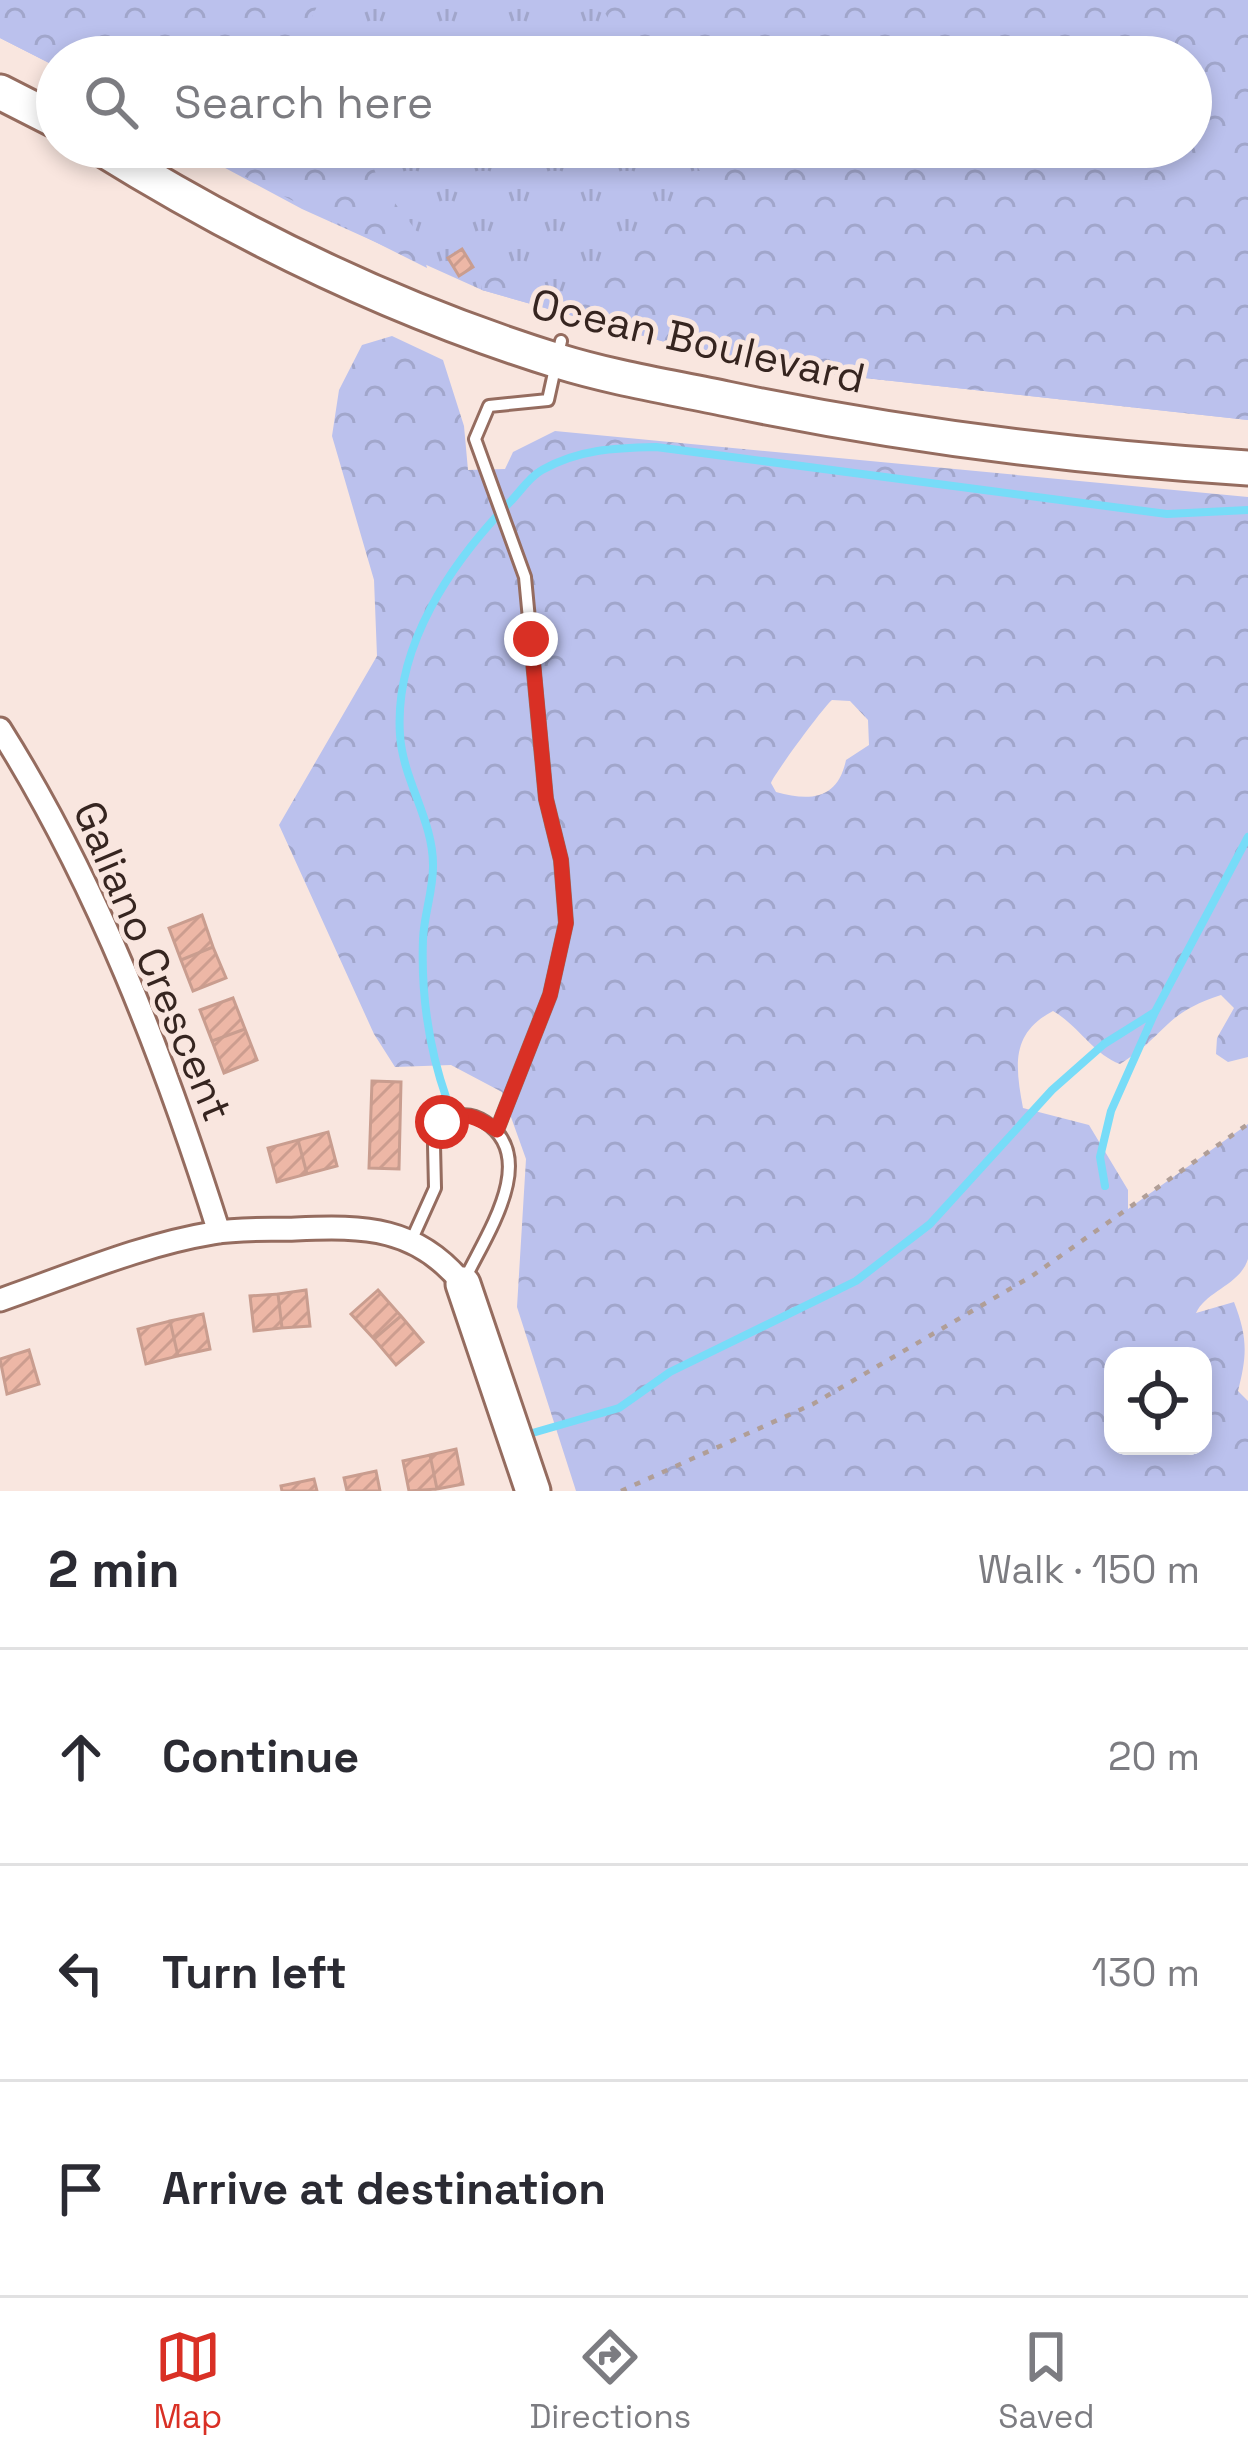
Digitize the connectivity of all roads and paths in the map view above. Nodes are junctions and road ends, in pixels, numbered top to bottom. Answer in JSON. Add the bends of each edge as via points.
{"nodes":[{"id":1,"x":0,"y":92,"type":"edge"},
{"id":2,"x":36,"y":110,"type":"edge"},
{"id":3,"x":136,"y":168,"type":"edge"},
{"id":4,"x":560,"y":351,"type":"junction"},
{"id":5,"x":1248,"y":468,"type":"edge"},
{"id":6,"x":0,"y":728,"type":"edge"},
{"id":7,"x":1248,"y":1124,"type":"edge"},
{"id":8,"x":497,"y":1130,"type":"junction"},
{"id":9,"x":219,"y":1232,"type":"junction"},
{"id":10,"x":412,"y":1239,"type":"junction"},
{"id":11,"x":463,"y":1285,"type":"junction"},
{"id":12,"x":0,"y":1300,"type":"edge"},
{"id":13,"x":533,"y":1491,"type":"edge"},
{"id":14,"x":621,"y":1491,"type":"edge"}],
"edges":[{"from":1,"to":2,"type":"street"},
{"from":3,"to":4,"type":"street","name":"Ocean Boulevard","via":[[360,286]]},
{"from":4,"to":5,"type":"street","name":"Ocean Boulevard","via":[[845,424],[1106,459]]},
{"from":4,"to":8,"type":"lane","via":[[548,400],[490,406],[475,439],[525,577],[566,923],[550,995]]},
{"from":6,"to":9,"type":"street","name":"Galiano Crescent","via":[[105,927]]},
{"from":7,"to":14,"type":"path","via":[[973,1311],[813,1404]]},
{"from":8,"to":10,"type":"lane","via":[[476,1116],[442,1122],[435,1188]]},
{"from":8,"to":11,"type":"lane","via":[[511,1154],[508,1184]]},
{"from":9,"to":10,"type":"street","via":[[361,1226]]},
{"from":9,"to":12,"type":"street"},
{"from":10,"to":11,"type":"street"},
{"from":11,"to":13,"type":"street"}]}
